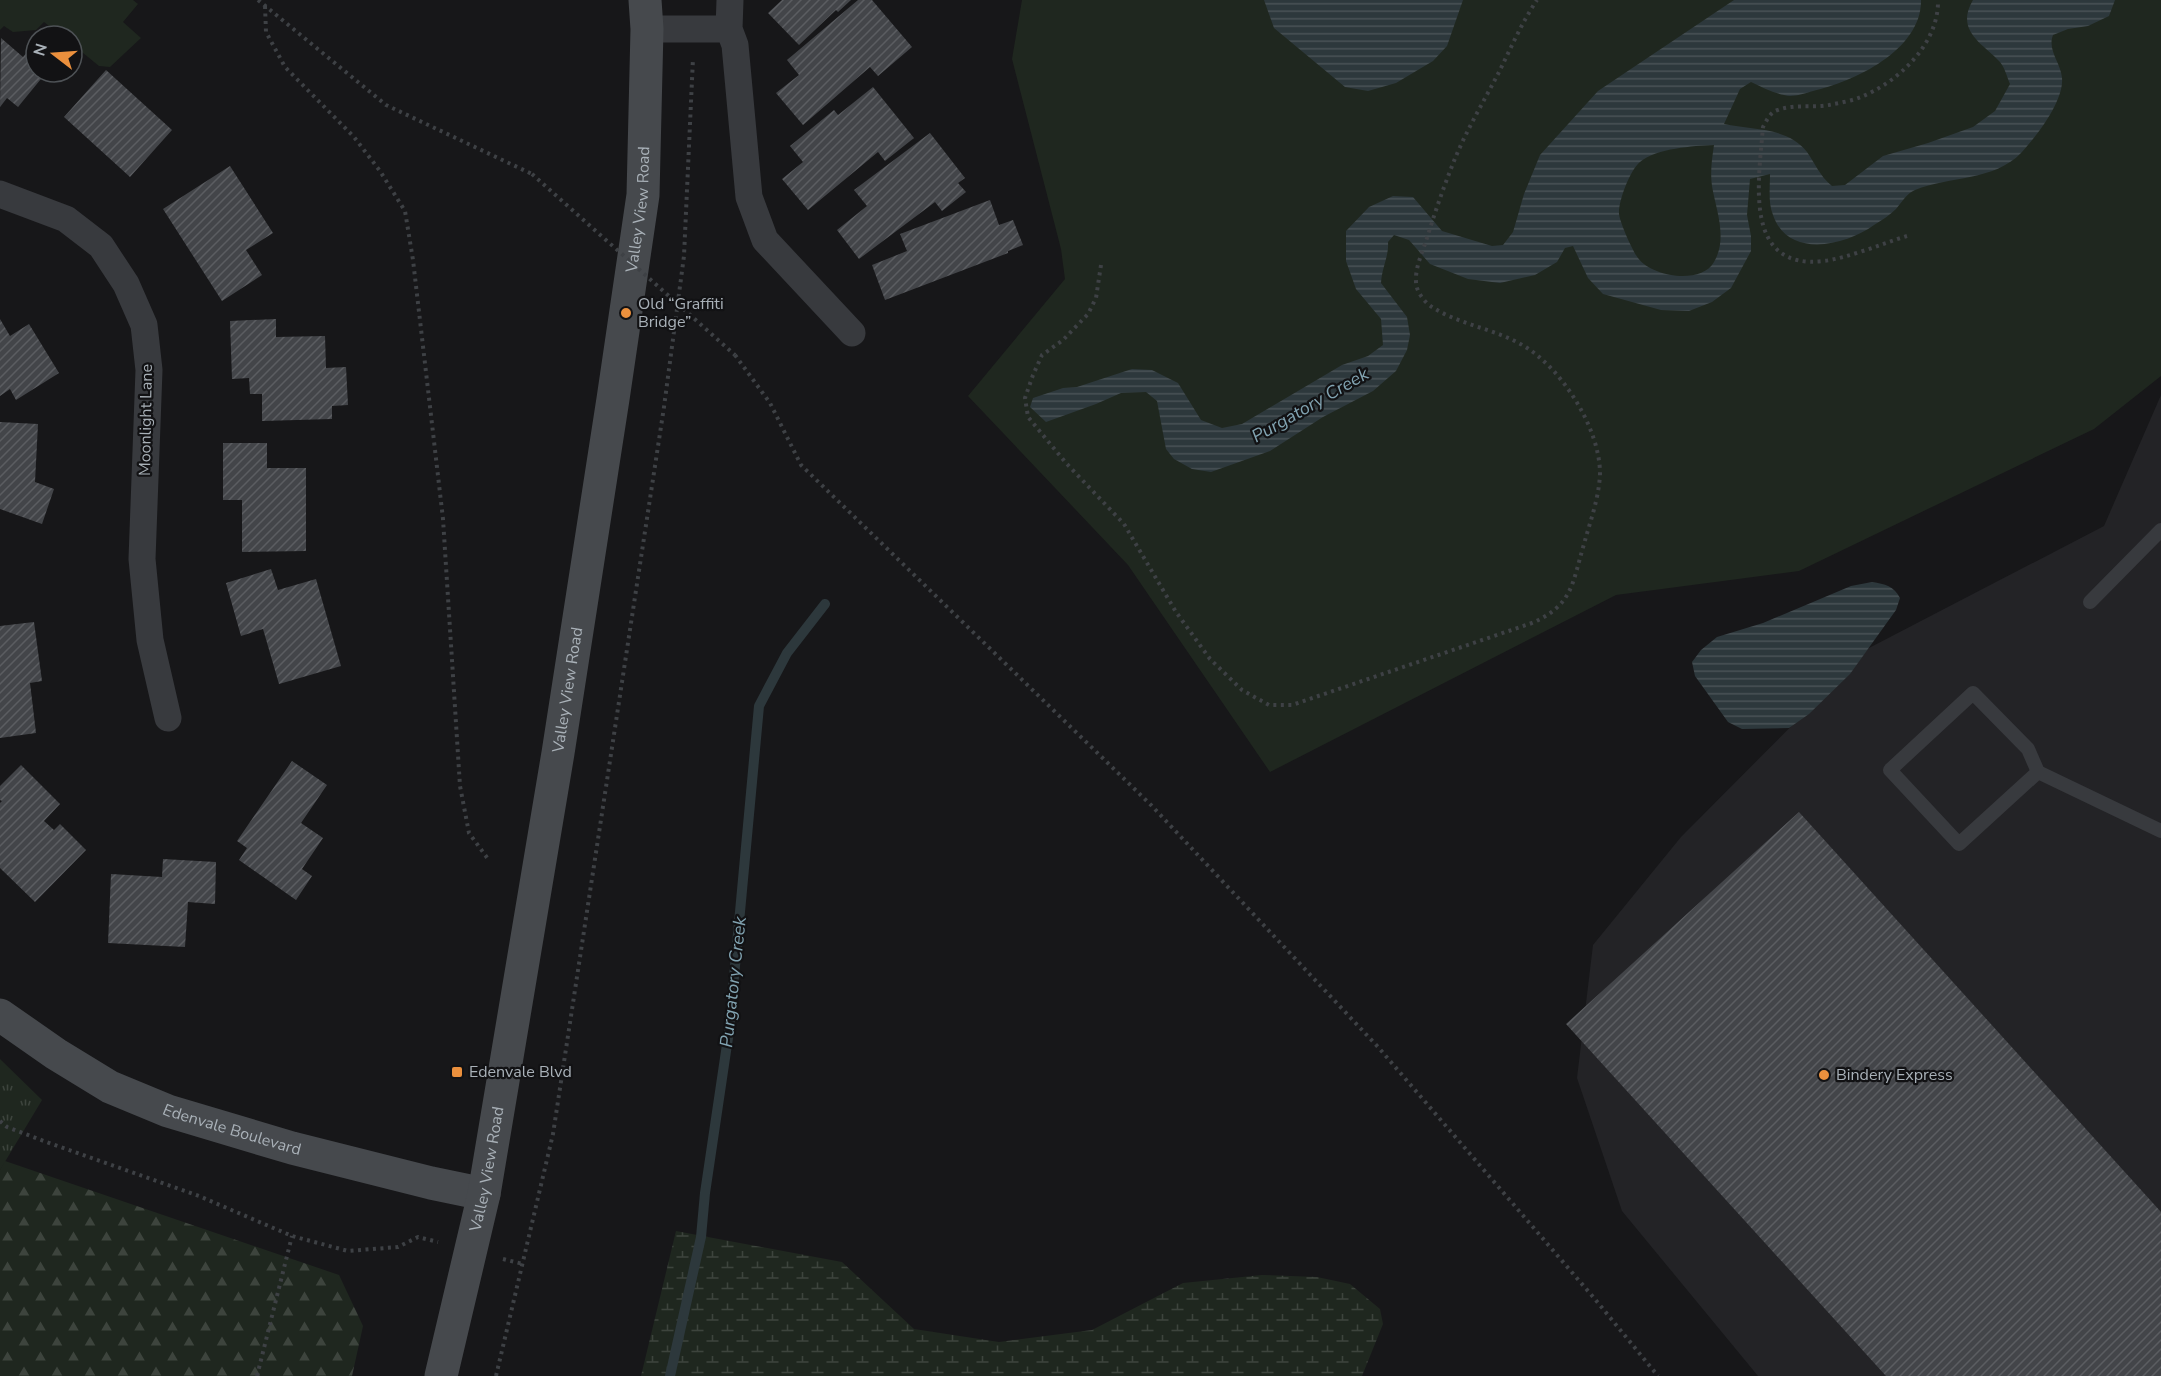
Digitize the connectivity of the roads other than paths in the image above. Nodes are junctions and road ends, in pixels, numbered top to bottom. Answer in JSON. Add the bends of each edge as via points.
{"nodes":[{"id":1,"x":730,"y":0,"type":"edge"},
{"id":2,"x":646,"y":15,"type":"edge"},
{"id":3,"x":729,"y":29,"type":"junction"},
{"id":4,"x":0,"y":194,"type":"edge"},
{"id":5,"x":852,"y":333,"type":"dead end"},
{"id":6,"x":2161,"y":530,"type":"edge"},
{"id":7,"x":2090,"y":602,"type":"dead end"},
{"id":8,"x":168,"y":718,"type":"dead end"},
{"id":9,"x":2038,"y":772,"type":"junction"},
{"id":10,"x":2161,"y":831,"type":"edge"},
{"id":11,"x":0,"y":1015,"type":"edge"},
{"id":12,"x":484,"y":1194,"type":"junction"},
{"id":13,"x":441,"y":1376,"type":"edge"}],
"edges":[{"from":1,"to":3,"type":"street"},
{"from":2,"to":3,"type":"street","via":[[692,29]]},
{"from":2,"to":12,"type":"main road","name":"Valley View Road","via":[[643,195],[558,753]]},
{"from":3,"to":5,"type":"street","via":[[735,45],[749,197],[755,219],[765,240]]},
{"from":4,"to":8,"type":"street","name":"Moonlight Lane","via":[[66,219],[101,246],[126,284],[144,325],[149,370],[142,559],[150,640]]},
{"from":6,"to":7,"type":"lane"},
{"from":9,"to":9,"type":"lane","via":[[2028,749],[1973,693],[1890,770],[1959,844]]},
{"from":9,"to":10,"type":"lane"},
{"from":11,"to":12,"type":"main road","name":"Edenvale Boulevard","via":[[110,1087],[168,1111],[292,1148]]},
{"from":12,"to":13,"type":"main road","name":"Valley View Road"}]}
